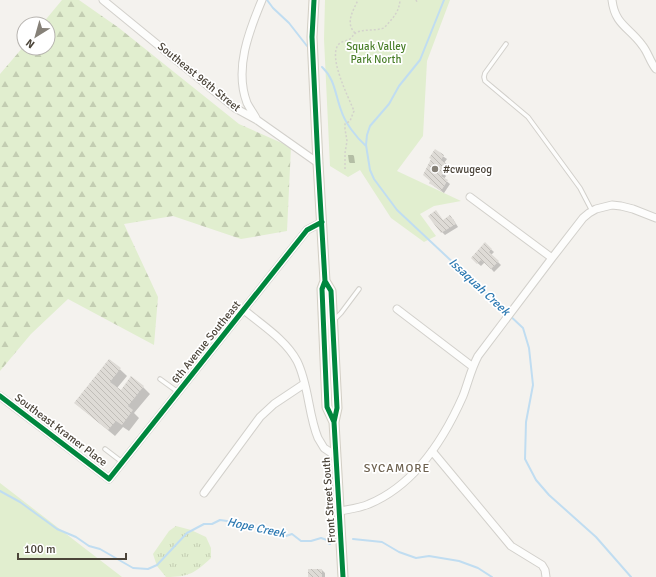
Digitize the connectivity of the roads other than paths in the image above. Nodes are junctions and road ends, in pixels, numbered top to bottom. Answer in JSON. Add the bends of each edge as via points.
{"nodes":[{"id":1,"x":103,"y":0,"type":"edge"},
{"id":2,"x":262,"y":0,"type":"edge"},
{"id":3,"x":314,"y":0,"type":"edge"},
{"id":4,"x":612,"y":0,"type":"edge"},
{"id":5,"x":506,"y":44,"type":"dead end"},
{"id":6,"x":656,"y":69,"type":"edge"},
{"id":7,"x":257,"y":120,"type":"junction"},
{"id":8,"x":318,"y":163,"type":"junction"},
{"id":9,"x":470,"y":197,"type":"dead end"},
{"id":10,"x":592,"y":211,"type":"junction"},
{"id":11,"x":656,"y":218,"type":"edge"},
{"id":12,"x":322,"y":222,"type":"junction"},
{"id":13,"x":552,"y":258,"type":"junction"},
{"id":14,"x":325,"y":281,"type":"junction"},
{"id":15,"x":359,"y":289,"type":"dead end"},
{"id":16,"x":397,"y":309,"type":"dead end"},
{"id":17,"x":244,"y":310,"type":"junction"},
{"id":18,"x":333,"y":321,"type":"junction"},
{"id":19,"x":329,"y":350,"type":"junction"},
{"id":20,"x":473,"y":367,"type":"junction"},
{"id":21,"x":160,"y":379,"type":"dead end"},
{"id":22,"x":304,"y":384,"type":"junction"},
{"id":23,"x":178,"y":392,"type":"junction"},
{"id":24,"x":0,"y":396,"type":"edge"},
{"id":25,"x":105,"y":449,"type":"dead end"},
{"id":26,"x":432,"y":451,"type":"junction"},
{"id":27,"x":336,"y":456,"type":"junction"},
{"id":28,"x":122,"y":462,"type":"junction"},
{"id":29,"x":109,"y":479,"type":"joint"},
{"id":30,"x":204,"y":493,"type":"dead end"},
{"id":31,"x":340,"y":511,"type":"junction"},
{"id":32,"x":343,"y":577,"type":"edge"},
{"id":33,"x":546,"y":577,"type":"edge"}],
"edges":[{"from":1,"to":7,"type":"street","name":"Southeast 96th Street","via":[[235,108]]},
{"from":2,"to":7,"type":"street","via":[[250,29],[243,62],[244,92],[247,104]]},
{"from":3,"to":8,"type":"main road","name":"Front Street South","via":[[312,37]]},
{"from":4,"to":6,"type":"street","via":[[618,19],[644,47]]},
{"from":5,"to":10,"type":"lane","via":[[485,73],[485,81],[528,117],[563,163]]},
{"from":7,"to":8,"type":"street","name":"Southeast 96th Street"},
{"from":8,"to":12,"type":"main road","name":"Front Street South"},
{"from":9,"to":13,"type":"street"},
{"from":10,"to":11,"type":"street","via":[[612,205]]},
{"from":10,"to":13,"type":"street","via":[[583,218]]},
{"from":12,"to":14,"type":"main road","name":"Front Street South"},
{"from":12,"to":17,"type":"street","name":"6th Avenue Southeast","via":[[307,230]]},
{"from":13,"to":20,"type":"street","via":[[485,346]]},
{"from":14,"to":18,"type":"main road","name":"Front Street South","via":[[332,291]]},
{"from":14,"to":19,"type":"main road","name":"Front Street South","via":[[322,289]]},
{"from":15,"to":18,"type":"lane"},
{"from":16,"to":20,"type":"street"},
{"from":17,"to":22,"type":"street","via":[[293,354]]},
{"from":17,"to":23,"type":"street","name":"6th Avenue Southeast"},
{"from":18,"to":19,"type":"main road","name":"Front Street South"},
{"from":19,"to":27,"type":"main road","name":"Front Street South","via":[[337,408],[334,422]]},
{"from":20,"to":26,"type":"street","via":[[463,395]]},
{"from":21,"to":23,"type":"lane"},
{"from":22,"to":27,"type":"street","via":[[318,438],[324,448]]},
{"from":22,"to":30,"type":"street","via":[[260,417]]},
{"from":23,"to":28,"type":"street","name":"6th Avenue Southeast"},
{"from":24,"to":29,"type":"street","name":"Southeast Kramer Place"},
{"from":25,"to":28,"type":"lane"},
{"from":26,"to":31,"type":"street","via":[[406,480],[380,499],[361,507]]},
{"from":26,"to":33,"type":"street","via":[[512,546],[542,565]]},
{"from":27,"to":31,"type":"main road","name":"Front Street South"},
{"from":28,"to":29,"type":"street","name":"6th Avenue Southeast"},
{"from":31,"to":32,"type":"main road","name":"Front Street South"}]}
